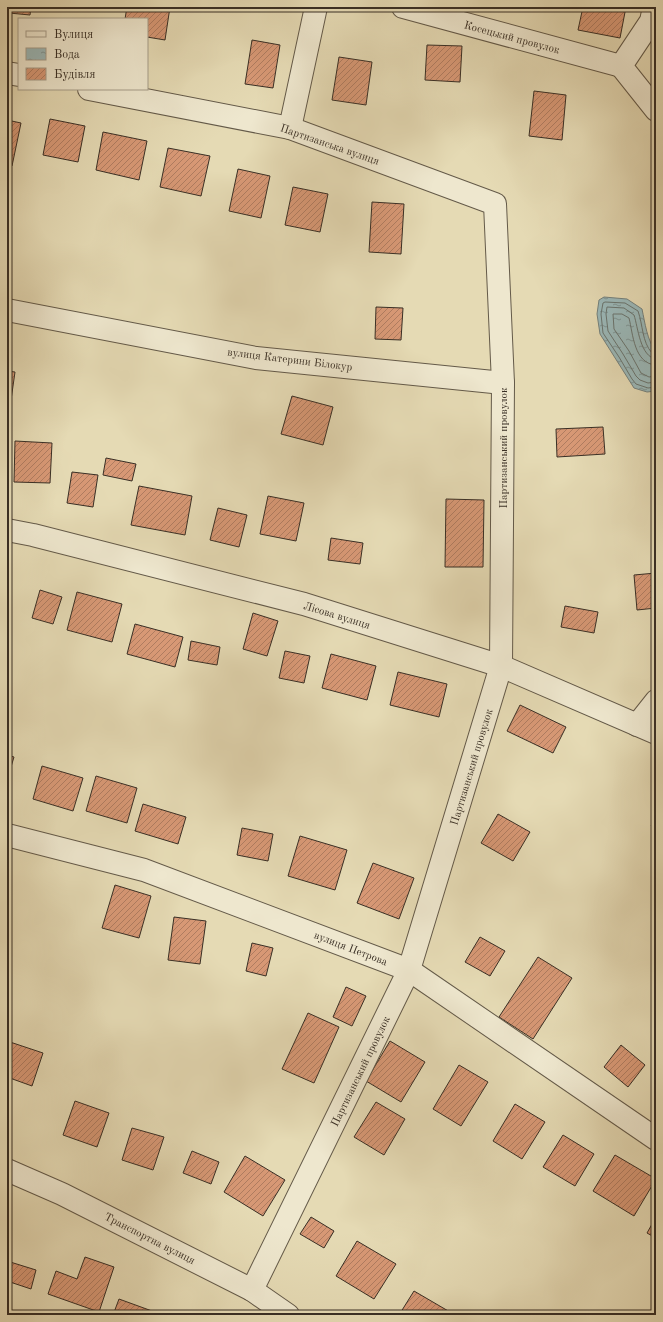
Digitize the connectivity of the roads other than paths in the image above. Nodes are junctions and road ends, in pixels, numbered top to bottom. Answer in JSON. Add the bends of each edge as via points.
{"nodes":[{"id":1,"x":316,"y":7,"type":"edge"},
{"id":2,"x":403,"y":7,"type":"edge"},
{"id":3,"x":654,"y":7,"type":"edge"},
{"id":4,"x":621,"y":66,"type":"junction"},
{"id":5,"x":7,"y":73,"type":"edge"},
{"id":6,"x":18,"y":75,"type":"edge"},
{"id":7,"x":94,"y":90,"type":"edge"},
{"id":8,"x":656,"y":110,"type":"edge"},
{"id":9,"x":290,"y":128,"type":"junction"},
{"id":10,"x":494,"y":204,"type":"joint"},
{"id":11,"x":7,"y":310,"type":"edge"},
{"id":12,"x":503,"y":383,"type":"junction"},
{"id":13,"x":7,"y":530,"type":"edge"},
{"id":14,"x":501,"y":666,"type":"junction"},
{"id":15,"x":656,"y":701,"type":"edge"},
{"id":16,"x":647,"y":729,"type":"edge"},
{"id":17,"x":7,"y":835,"type":"edge"},
{"id":18,"x":409,"y":970,"type":"junction"},
{"id":19,"x":656,"y":1139,"type":"edge"},
{"id":20,"x":7,"y":1170,"type":"edge"},
{"id":21,"x":252,"y":1290,"type":"junction"},
{"id":22,"x":288,"y":1315,"type":"edge"}],
"edges":[{"from":1,"to":9,"type":"street"},
{"from":2,"to":4,"type":"street","name":"Косецький провулок"},
{"from":3,"to":4,"type":"street","via":[[651,21]]},
{"from":4,"to":8,"type":"street"},
{"from":5,"to":6,"type":"street"},
{"from":7,"to":9,"type":"street","name":"Партизанська вулиця"},
{"from":9,"to":10,"type":"street","name":"Партизанська вулиця"},
{"from":10,"to":12,"type":"street","name":"Партизанський провулок"},
{"from":11,"to":12,"type":"street","name":"вулиця Катерини Білокур","via":[[256,358]]},
{"from":12,"to":14,"type":"street","name":"Партизанський провулок"},
{"from":13,"to":14,"type":"street","name":"Лісова вулиця","via":[[304,604]]},
{"from":14,"to":16,"type":"street","name":"Лісова вулиця"},
{"from":14,"to":18,"type":"street","name":"Партизанський провулок"},
{"from":15,"to":16,"type":"street"},
{"from":17,"to":18,"type":"street","name":"вулиця Петрова","via":[[144,870]]},
{"from":18,"to":19,"type":"street","name":"вулиця Петрова"},
{"from":18,"to":21,"type":"street","name":"Партизанський провулок"},
{"from":20,"to":21,"type":"street","name":"Транспортна вулиця","via":[[62,1194]]},
{"from":21,"to":22,"type":"street","name":"Транспортна вулиця"}]}
